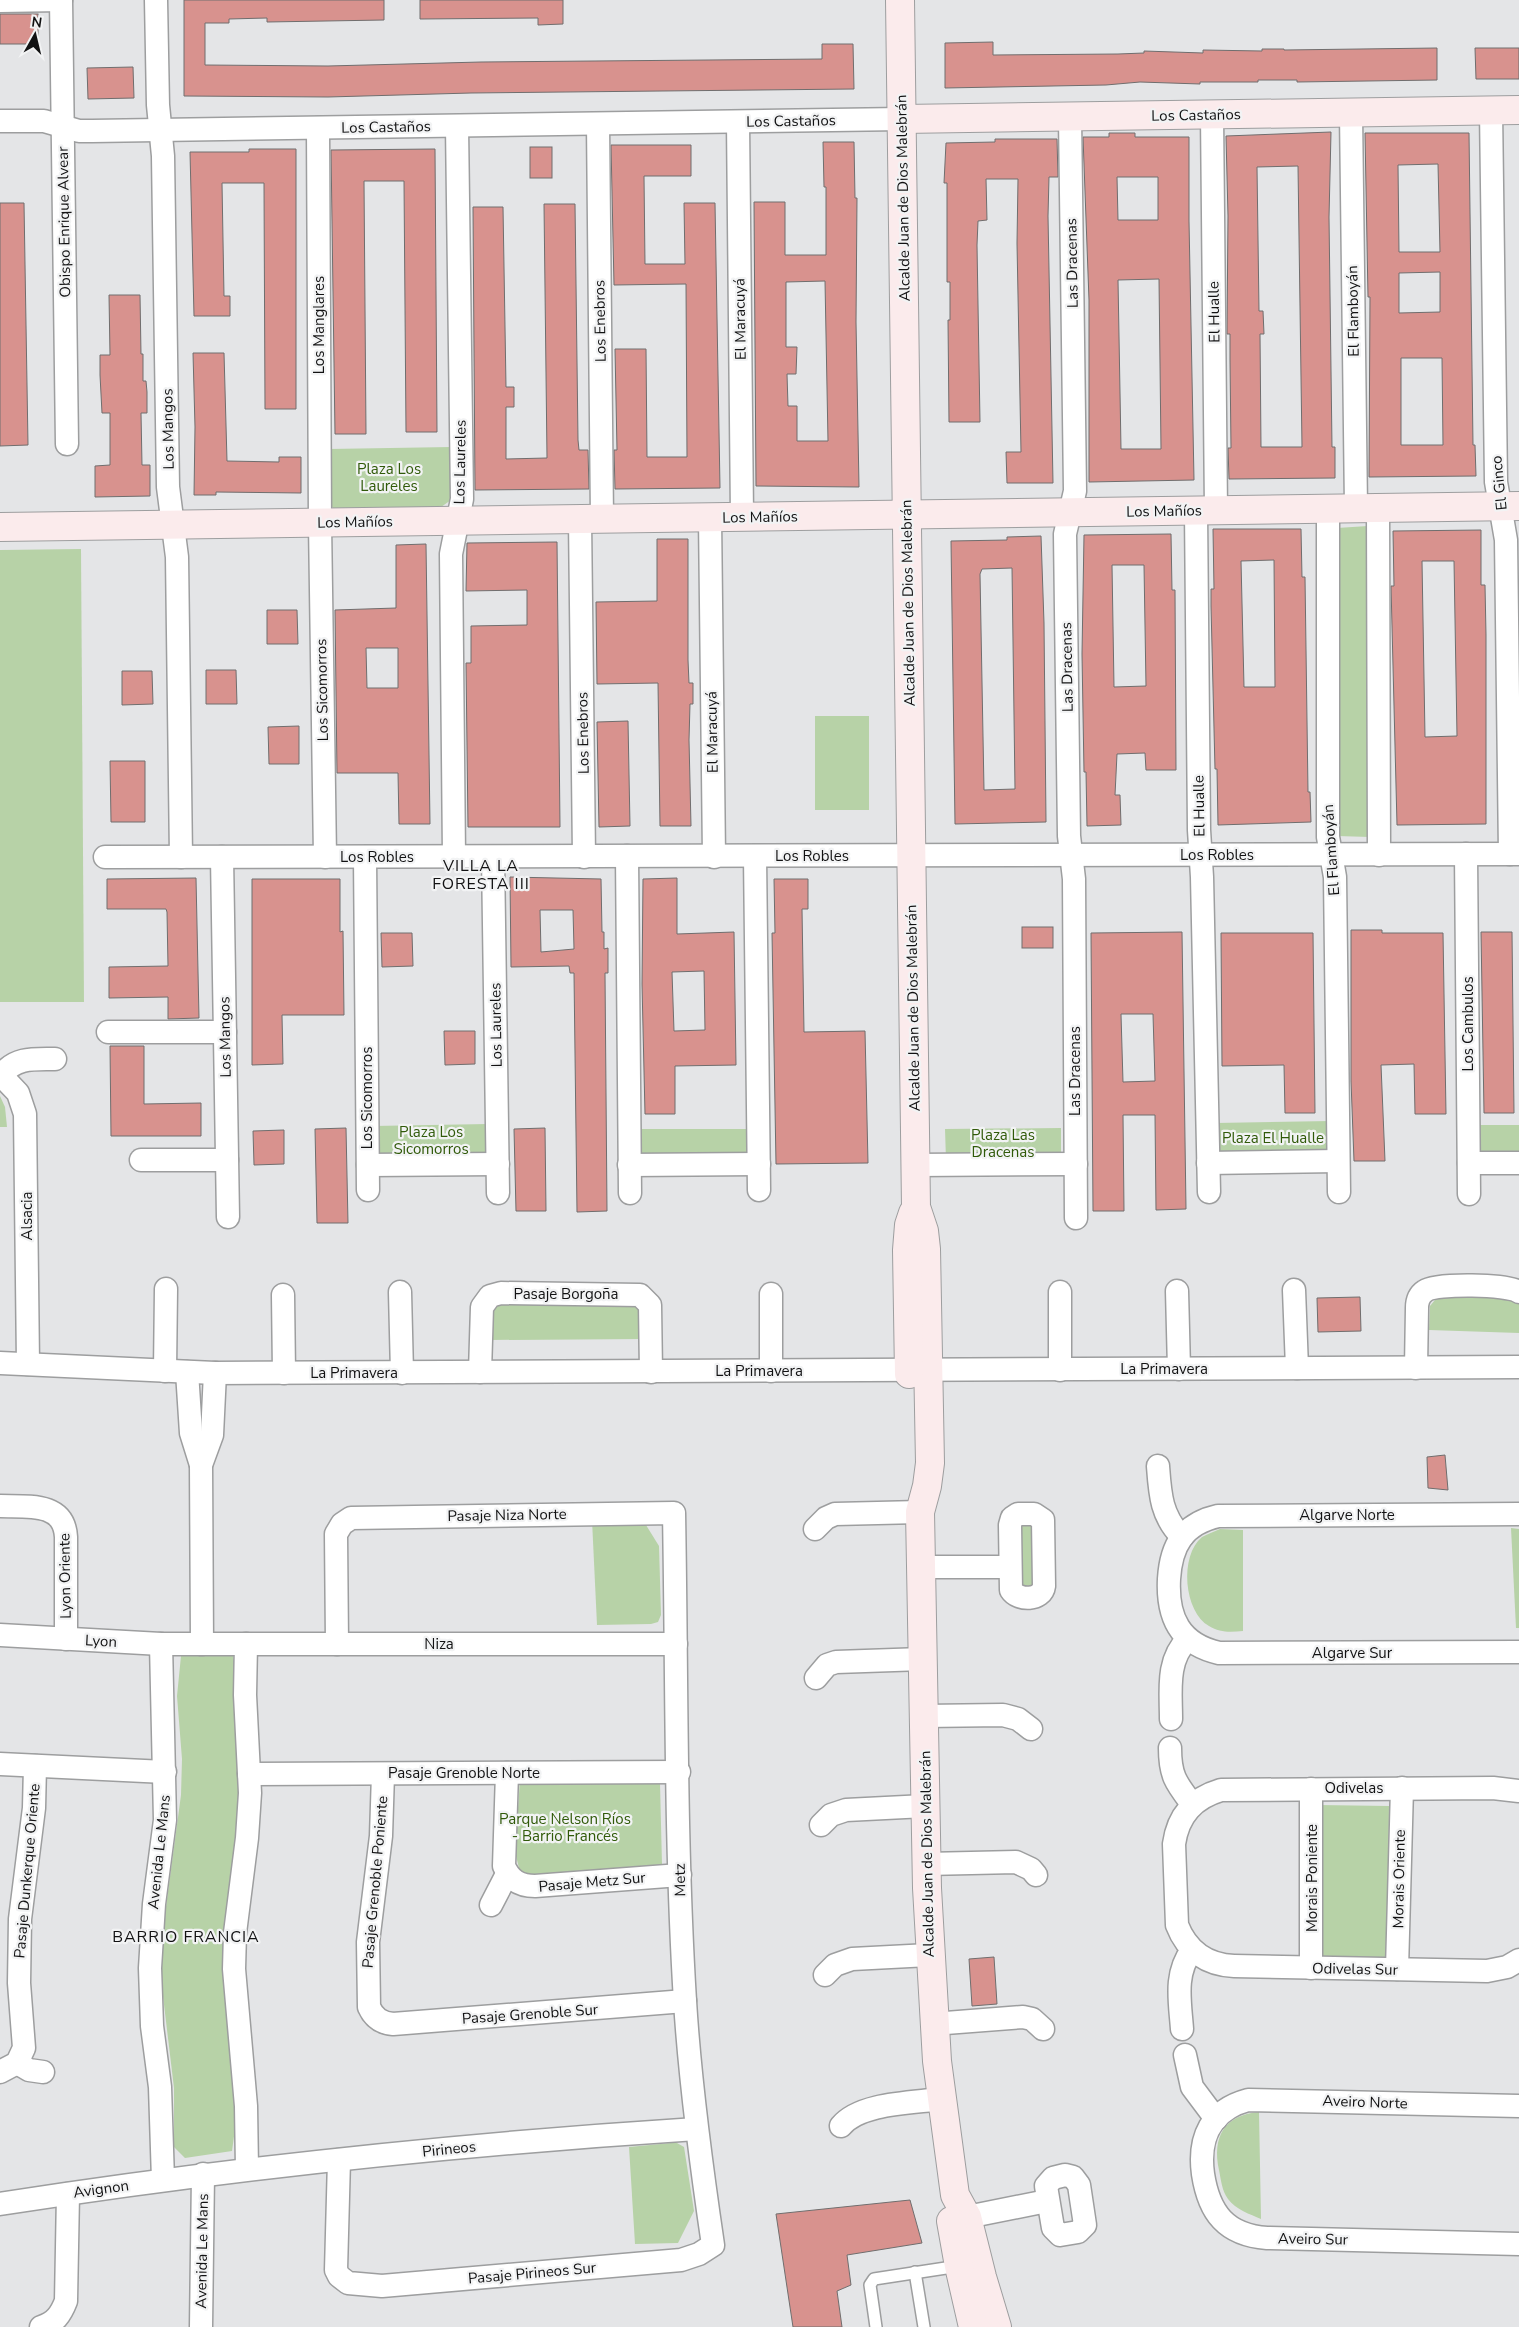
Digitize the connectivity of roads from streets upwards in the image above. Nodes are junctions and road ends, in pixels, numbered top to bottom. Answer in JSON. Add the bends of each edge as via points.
{"nodes":[{"id":1,"x":62,"y":0,"type":"edge"},
{"id":2,"x":156,"y":0,"type":"edge"},
{"id":3,"x":900,"y":0,"type":"edge"},
{"id":4,"x":0,"y":1,"type":"edge"},
{"id":5,"x":1491,"y":110,"type":"junction"},
{"id":6,"x":1519,"y":110,"type":"edge"},
{"id":7,"x":1351,"y":113,"type":"junction"},
{"id":8,"x":1212,"y":115,"type":"junction"},
{"id":9,"x":1070,"y":117,"type":"junction"},
{"id":10,"x":902,"y":119,"type":"junction"},
{"id":11,"x":0,"y":121,"type":"edge"},
{"id":12,"x":738,"y":122,"type":"junction"},
{"id":13,"x":598,"y":124,"type":"junction"},
{"id":14,"x":63,"y":126,"type":"junction"},
{"id":15,"x":457,"y":126,"type":"junction"},
{"id":16,"x":318,"y":128,"type":"junction"},
{"id":17,"x":160,"y":130,"type":"junction"},
{"id":18,"x":67,"y":444,"type":"dead end"},
{"id":19,"x":1510,"y":506,"type":"edge"},
{"id":20,"x":1367,"y":508,"type":"junction"},
{"id":21,"x":1328,"y":509,"type":"junction"},
{"id":22,"x":1206,"y":510,"type":"junction"},
{"id":23,"x":1070,"y":512,"type":"junction"},
{"id":24,"x":906,"y":515,"type":"junction"},
{"id":25,"x":742,"y":517,"type":"junction"},
{"id":26,"x":710,"y":518,"type":"junction"},
{"id":27,"x":591,"y":519,"type":"junction"},
{"id":28,"x":457,"y":521,"type":"junction"},
{"id":29,"x":320,"y":523,"type":"junction"},
{"id":30,"x":173,"y":525,"type":"junction"},
{"id":31,"x":0,"y":527,"type":"edge"},
{"id":32,"x":1466,"y":854,"type":"junction"},
{"id":33,"x":1514,"y":854,"type":"edge"},
{"id":34,"x":1201,"y":855,"type":"junction"},
{"id":35,"x":1331,"y":855,"type":"junction"},
{"id":36,"x":1379,"y":855,"type":"junction"},
{"id":37,"x":454,"y":856,"type":"junction"},
{"id":38,"x":493,"y":856,"type":"junction"},
{"id":39,"x":627,"y":856,"type":"junction"},
{"id":40,"x":755,"y":856,"type":"junction"},
{"id":41,"x":911,"y":856,"type":"junction"},
{"id":42,"x":1071,"y":856,"type":"junction"},
{"id":43,"x":105,"y":857,"type":"dead end"},
{"id":44,"x":181,"y":857,"type":"junction"},
{"id":45,"x":222,"y":857,"type":"junction"},
{"id":46,"x":324,"y":857,"type":"junction"},
{"id":47,"x":365,"y":857,"type":"junction"},
{"id":48,"x":584,"y":857,"type":"junction"},
{"id":49,"x":714,"y":857,"type":"junction"},
{"id":50,"x":108,"y":1032,"type":"dead end"},
{"id":51,"x":225,"y":1032,"type":"junction"},
{"id":52,"x":55,"y":1059,"type":"dead end"},
{"id":53,"x":1,"y":1075,"type":"edge"},
{"id":54,"x":141,"y":1160,"type":"dead end"},
{"id":55,"x":227,"y":1160,"type":"junction"},
{"id":56,"x":1338,"y":1161,"type":"junction"},
{"id":57,"x":1208,"y":1163,"type":"junction"},
{"id":58,"x":1469,"y":1163,"type":"junction"},
{"id":59,"x":1519,"y":1163,"type":"edge"},
{"id":60,"x":498,"y":1164,"type":"junction"},
{"id":61,"x":759,"y":1164,"type":"junction"},
{"id":62,"x":1076,"y":1164,"type":"junction"},
{"id":63,"x":368,"y":1165,"type":"junction"},
{"id":64,"x":629,"y":1165,"type":"junction"},
{"id":65,"x":915,"y":1165,"type":"junction"},
{"id":66,"x":368,"y":1190,"type":"dead end"},
{"id":67,"x":760,"y":1190,"type":"dead end"},
{"id":68,"x":1209,"y":1192,"type":"dead end"},
{"id":69,"x":1339,"y":1192,"type":"dead end"},
{"id":70,"x":498,"y":1193,"type":"dead end"},
{"id":71,"x":630,"y":1193,"type":"dead end"},
{"id":72,"x":1469,"y":1194,"type":"dead end"},
{"id":73,"x":228,"y":1217,"type":"dead end"},
{"id":74,"x":1076,"y":1218,"type":"dead end"},
{"id":75,"x":166,"y":1289,"type":"dead end"},
{"id":76,"x":1294,"y":1290,"type":"dead end"},
{"id":77,"x":1177,"y":1291,"type":"dead end"},
{"id":78,"x":400,"y":1292,"type":"dead end"},
{"id":79,"x":1060,"y":1292,"type":"dead end"},
{"id":80,"x":1519,"y":1292,"type":"edge"},
{"id":81,"x":283,"y":1294,"type":"dead end"},
{"id":82,"x":771,"y":1294,"type":"dead end"},
{"id":83,"x":0,"y":1362,"type":"edge"},
{"id":84,"x":28,"y":1364,"type":"junction"},
{"id":85,"x":1519,"y":1367,"type":"edge"},
{"id":86,"x":1297,"y":1368,"type":"junction"},
{"id":87,"x":1416,"y":1368,"type":"junction"},
{"id":88,"x":1180,"y":1369,"type":"junction"},
{"id":89,"x":1060,"y":1370,"type":"junction"},
{"id":90,"x":771,"y":1371,"type":"junction"},
{"id":91,"x":918,"y":1371,"type":"junction"},
{"id":92,"x":176,"y":1372,"type":"junction"},
{"id":93,"x":480,"y":1372,"type":"junction"},
{"id":94,"x":651,"y":1372,"type":"junction"},
{"id":95,"x":215,"y":1373,"type":"junction"},
{"id":96,"x":284,"y":1373,"type":"junction"},
{"id":97,"x":402,"y":1373,"type":"junction"},
{"id":98,"x":201,"y":1465,"type":"junction"},
{"id":99,"x":1158,"y":1466,"type":"dead end"},
{"id":100,"x":0,"y":1506,"type":"edge"},
{"id":101,"x":920,"y":1512,"type":"junction"},
{"id":102,"x":674,"y":1513,"type":"joint"},
{"id":103,"x":1519,"y":1514,"type":"edge"},
{"id":104,"x":815,"y":1529,"type":"dead end"},
{"id":105,"x":1182,"y":1537,"type":"junction"},
{"id":106,"x":921,"y":1567,"type":"junction"},
{"id":107,"x":1010,"y":1567,"type":"dead end"},
{"id":108,"x":0,"y":1635,"type":"edge"},
{"id":109,"x":66,"y":1639,"type":"junction"},
{"id":110,"x":1188,"y":1639,"type":"junction"},
{"id":111,"x":161,"y":1644,"type":"junction"},
{"id":112,"x":202,"y":1644,"type":"junction"},
{"id":113,"x":246,"y":1644,"type":"junction"},
{"id":114,"x":337,"y":1644,"type":"junction"},
{"id":115,"x":676,"y":1644,"type":"junction"},
{"id":116,"x":1519,"y":1652,"type":"edge"},
{"id":117,"x":923,"y":1659,"type":"junction"},
{"id":118,"x":816,"y":1678,"type":"dead end"},
{"id":119,"x":924,"y":1716,"type":"junction"},
{"id":120,"x":1171,"y":1719,"type":"dead end"},
{"id":121,"x":1030,"y":1729,"type":"dead end"},
{"id":122,"x":1170,"y":1748,"type":"dead end"},
{"id":123,"x":0,"y":1764,"type":"edge"},
{"id":124,"x":36,"y":1766,"type":"junction"},
{"id":125,"x":165,"y":1772,"type":"junction"},
{"id":126,"x":678,"y":1772,"type":"junction"},
{"id":127,"x":507,"y":1773,"type":"junction"},
{"id":128,"x":249,"y":1774,"type":"junction"},
{"id":129,"x":383,"y":1774,"type":"junction"},
{"id":130,"x":1402,"y":1788,"type":"junction"},
{"id":131,"x":1312,"y":1789,"type":"junction"},
{"id":132,"x":1519,"y":1790,"type":"edge"},
{"id":133,"x":1192,"y":1804,"type":"junction"},
{"id":134,"x":925,"y":1806,"type":"junction"},
{"id":135,"x":820,"y":1825,"type":"dead end"},
{"id":136,"x":926,"y":1864,"type":"junction"},
{"id":137,"x":507,"y":1874,"type":"junction"},
{"id":138,"x":680,"y":1874,"type":"junction"},
{"id":139,"x":1036,"y":1875,"type":"dead end"},
{"id":140,"x":491,"y":1905,"type":"dead end"},
{"id":141,"x":1192,"y":1950,"type":"junction"},
{"id":142,"x":929,"y":1955,"type":"junction"},
{"id":143,"x":1519,"y":1960,"type":"edge"},
{"id":144,"x":1311,"y":1968,"type":"junction"},
{"id":145,"x":1397,"y":1969,"type":"junction"},
{"id":146,"x":825,"y":1975,"type":"dead end"},
{"id":147,"x":685,"y":2002,"type":"junction"},
{"id":148,"x":376,"y":2018,"type":"joint"},
{"id":149,"x":933,"y":2024,"type":"junction"},
{"id":150,"x":1043,"y":2028,"type":"dead end"},
{"id":151,"x":1182,"y":2029,"type":"dead end"},
{"id":152,"x":1186,"y":2056,"type":"dead end"},
{"id":153,"x":8,"y":2068,"type":"edge"},
{"id":154,"x":43,"y":2072,"type":"dead end"},
{"id":155,"x":941,"y":2099,"type":"junction"},
{"id":156,"x":1519,"y":2106,"type":"edge"},
{"id":157,"x":1216,"y":2118,"type":"junction"},
{"id":158,"x":841,"y":2126,"type":"dead end"},
{"id":159,"x":696,"y":2129,"type":"junction"},
{"id":160,"x":339,"y":2160,"type":"junction"},
{"id":161,"x":247,"y":2169,"type":"junction"},
{"id":162,"x":203,"y":2174,"type":"junction"},
{"id":163,"x":163,"y":2180,"type":"junction"},
{"id":164,"x":68,"y":2194,"type":"junction"},
{"id":165,"x":1047,"y":2201,"type":"dead end"},
{"id":166,"x":0,"y":2204,"type":"edge"},
{"id":167,"x":961,"y":2206,"type":"junction"},
{"id":168,"x":1519,"y":2244,"type":"edge"},
{"id":169,"x":713,"y":2245,"type":"joint"},
{"id":170,"x":50,"y":2322,"type":"edge"},
{"id":171,"x":200,"y":2327,"type":"edge"},
{"id":172,"x":973,"y":2327,"type":"edge"},
{"id":173,"x":997,"y":2327,"type":"edge"}],
"edges":[{"from":1,"to":4,"type":"street"},
{"from":1,"to":14,"type":"street","name":"Obispo Enrique Alvear"},
{"from":2,"to":17,"type":"street","name":"Los Mangos"},
{"from":3,"to":10,"type":"street","name":"Alcalde Juan de Dios Malebrán"},
{"from":5,"to":6,"type":"street","name":"Los Castaños"},
{"from":5,"to":7,"type":"street","name":"Los Castaños"},
{"from":5,"to":19,"type":"street","name":"El Ginco","via":[[1496,482]]},
{"from":7,"to":8,"type":"street","name":"Los Castaños"},
{"from":7,"to":20,"type":"street","name":"El Flamboyán"},
{"from":8,"to":9,"type":"street","name":"Los Castaños"},
{"from":8,"to":22,"type":"street","name":"El Hualle"},
{"from":9,"to":10,"type":"street","name":"Los Castaños"},
{"from":9,"to":23,"type":"street","name":"Las Dracenas","via":[[1075,491]]},
{"from":10,"to":12,"type":"street","name":"Los Castaños"},
{"from":10,"to":24,"type":"street","name":"Alcalde Juan de Dios Malebrán"},
{"from":11,"to":14,"type":"street","name":"Los Castaños","via":[[44,121]]},
{"from":12,"to":13,"type":"street","name":"Los Castaños"},
{"from":12,"to":25,"type":"street","name":"El Maracuyá"},
{"from":13,"to":15,"type":"street","name":"Los Castaños"},
{"from":13,"to":27,"type":"street","name":"Los Enebros"},
{"from":14,"to":17,"type":"street","name":"Los Castaños","via":[[79,131]]},
{"from":14,"to":18,"type":"street","name":"Obispo Enrique Alvear"},
{"from":15,"to":16,"type":"street","name":"Los Castaños"},
{"from":15,"to":28,"type":"street","name":"Los Laureles","via":[[462,499]]},
{"from":16,"to":17,"type":"street","name":"Los Castaños"},
{"from":16,"to":29,"type":"street","name":"Los Manglares"},
{"from":17,"to":30,"type":"street","name":"Los Mangos","via":[[168,487]]},
{"from":19,"to":20,"type":"street","name":"Los Mañíos"},
{"from":19,"to":33,"type":"street","name":"El Ginco","via":[[1506,540]]},
{"from":20,"to":21,"type":"street","name":"Los Mañíos"},
{"from":20,"to":36,"type":"street","name":"El Flamboyán"},
{"from":21,"to":22,"type":"street","name":"Los Mañíos"},
{"from":21,"to":35,"type":"street","name":"El Flamboyán","via":[[1328,837]]},
{"from":22,"to":23,"type":"street","name":"Los Mañíos"},
{"from":22,"to":34,"type":"street","name":"El Hualle","via":[[1198,830]]},
{"from":23,"to":24,"type":"street","name":"Los Mañíos"},
{"from":23,"to":42,"type":"street","name":"Las Dracenas","via":[[1065,544]]},
{"from":24,"to":25,"type":"street","name":"Los Mañíos"},
{"from":24,"to":41,"type":"street","name":"Alcalde Juan de Dios Malebrán"},
{"from":25,"to":26,"type":"street","name":"Los Mañíos"},
{"from":26,"to":27,"type":"street","name":"Los Mañíos"},
{"from":26,"to":49,"type":"street","name":"El Maracuyá"},
{"from":27,"to":28,"type":"street","name":"Los Mañíos"},
{"from":27,"to":48,"type":"street","name":"Los Enebros"},
{"from":28,"to":29,"type":"street","name":"Los Mañíos"},
{"from":28,"to":37,"type":"street","name":"Los Laureles","via":[[451,554]]},
{"from":29,"to":30,"type":"street","name":"Los Mañíos"},
{"from":29,"to":46,"type":"street","name":"Los Sicomorros"},
{"from":30,"to":31,"type":"street","name":"Los Mañíos"},
{"from":30,"to":44,"type":"street","name":"Los Mangos","via":[[177,557]]},
{"from":32,"to":33,"type":"street","name":"Los Robles"},
{"from":32,"to":36,"type":"street","name":"Los Robles"},
{"from":32,"to":58,"type":"street","name":"Los Cambulos"},
{"from":34,"to":35,"type":"street","name":"Los Robles"},
{"from":34,"to":42,"type":"street","name":"Los Robles"},
{"from":34,"to":57,"type":"street","name":"El Hualle"},
{"from":35,"to":36,"type":"street","name":"Los Robles"},
{"from":35,"to":56,"type":"street","name":"El Flamboyán","via":[[1335,877]]},
{"from":37,"to":38,"type":"street","name":"Los Robles"},
{"from":37,"to":47,"type":"street","name":"Los Robles"},
{"from":38,"to":48,"type":"street","name":"Los Robles"},
{"from":38,"to":60,"type":"street","name":"Los Laureles"},
{"from":39,"to":48,"type":"street","name":"Los Robles"},
{"from":39,"to":49,"type":"street","name":"Los Robles"},
{"from":39,"to":64,"type":"street"},
{"from":40,"to":41,"type":"street","name":"Los Robles"},
{"from":40,"to":49,"type":"street","name":"Los Robles"},
{"from":40,"to":61,"type":"street"},
{"from":41,"to":42,"type":"street","name":"Los Robles"},
{"from":41,"to":65,"type":"street","name":"Alcalde Juan de Dios Malebrán"},
{"from":42,"to":62,"type":"street","name":"Las Dracenas","via":[[1074,879]]},
{"from":43,"to":44,"type":"street","name":"Los Robles"},
{"from":44,"to":45,"type":"street","name":"Los Robles"},
{"from":45,"to":46,"type":"street","name":"Los Robles"},
{"from":45,"to":51,"type":"street","name":"Los Mangos"},
{"from":46,"to":47,"type":"street","name":"Los Robles"},
{"from":47,"to":63,"type":"street","name":"Los Sicomorros"},
{"from":50,"to":51,"type":"street"},
{"from":51,"to":55,"type":"street","name":"Los Mangos"},
{"from":52,"to":53,"type":"street","name":"Alsacia","via":[[19,1061]]},
{"from":53,"to":84,"type":"street","name":"Alsacia","via":[[18,1093],[26,1114]]},
{"from":54,"to":55,"type":"street"},
{"from":55,"to":73,"type":"street","name":"Los Mangos"},
{"from":56,"to":57,"type":"street"},
{"from":56,"to":69,"type":"street","name":"El Flamboyán"},
{"from":57,"to":68,"type":"street","name":"El Hualle"},
{"from":58,"to":59,"type":"street"},
{"from":58,"to":72,"type":"street","name":"Los Cambulos"},
{"from":60,"to":63,"type":"street"},
{"from":60,"to":70,"type":"street","name":"Los Laureles"},
{"from":61,"to":64,"type":"street"},
{"from":61,"to":67,"type":"street"},
{"from":62,"to":65,"type":"street"},
{"from":62,"to":74,"type":"street","name":"Las Dracenas"},
{"from":63,"to":66,"type":"street","name":"Los Sicomorros"},
{"from":64,"to":71,"type":"street"},
{"from":65,"to":91,"type":"street","name":"Alcalde Juan de Dios Malebrán","via":[[916,1207],[907,1237]]},
{"from":75,"to":92,"type":"street"},
{"from":76,"to":86,"type":"street"},
{"from":77,"to":88,"type":"street"},
{"from":78,"to":97,"type":"street"},
{"from":79,"to":89,"type":"street"},
{"from":80,"to":87,"type":"street","via":[[1507,1287],[1437,1287],[1426,1290],[1416,1308]]},
{"from":81,"to":96,"type":"street"},
{"from":82,"to":90,"type":"street"},
{"from":83,"to":84,"type":"street","name":"La Primavera"},
{"from":84,"to":92,"type":"street","name":"La Primavera"},
{"from":85,"to":87,"type":"street","name":"La Primavera"},
{"from":86,"to":87,"type":"street","name":"La Primavera"},
{"from":86,"to":88,"type":"street","name":"La Primavera"},
{"from":88,"to":89,"type":"street","name":"La Primavera"},
{"from":89,"to":91,"type":"street","name":"La Primavera"},
{"from":90,"to":91,"type":"street","name":"La Primavera"},
{"from":90,"to":94,"type":"street","name":"La Primavera"},
{"from":91,"to":101,"type":"street","name":"Alcalde Juan de Dios Malebrán","via":[[911,1478]]},
{"from":92,"to":95,"type":"street","name":"La Primavera"},
{"from":92,"to":98,"type":"street"},
{"from":93,"to":94,"type":"street","name":"La Primavera"},
{"from":93,"to":94,"type":"street","name":"Pasaje Borgoña","via":[[482,1307],[490,1296],[501,1294],[640,1295],[650,1305]]},
{"from":93,"to":97,"type":"street","name":"La Primavera"},
{"from":95,"to":96,"type":"street","name":"La Primavera"},
{"from":95,"to":98,"type":"street","via":[[212,1435]]},
{"from":96,"to":97,"type":"street","name":"La Primavera"},
{"from":98,"to":112,"type":"street"},
{"from":99,"to":105,"type":"street","via":[[1164,1514]]},
{"from":100,"to":109,"type":"street","name":"Lyon Oriente","via":[[42,1508],[59,1516],[66,1529]]},
{"from":101,"to":104,"type":"street","via":[[835,1514]]},
{"from":101,"to":106,"type":"street","name":"Alcalde Juan de Dios Malebrán"},
{"from":102,"to":114,"type":"street","name":"Pasaje Niza Norte","via":[[351,1518],[336,1534]]},
{"from":102,"to":115,"type":"street","name":"Metz"},
{"from":103,"to":105,"type":"street","name":"Algarve Norte","via":[[1223,1516],[1202,1521]]},
{"from":105,"to":110,"type":"street","name":"Algarve Norte","via":[[1171,1558],[1170,1600],[1176,1624]]},
{"from":106,"to":107,"type":"street"},
{"from":106,"to":117,"type":"street","name":"Alcalde Juan de Dios Malebrán"},
{"from":108,"to":109,"type":"street","name":"Lyon"},
{"from":109,"to":111,"type":"street","name":"Lyon"},
{"from":110,"to":116,"type":"street","name":"Algarve Sur","via":[[1208,1650],[1231,1654]]},
{"from":110,"to":120,"type":"street","via":[[1181,1645],[1173,1662]]},
{"from":111,"to":112,"type":"street","name":"Lyon"},
{"from":111,"to":125,"type":"street","name":"Avenida Le Mans"},
{"from":112,"to":113,"type":"street","name":"Niza"},
{"from":113,"to":114,"type":"street","name":"Niza"},
{"from":113,"to":128,"type":"street"},
{"from":114,"to":115,"type":"street","name":"Niza"},
{"from":115,"to":126,"type":"street","name":"Metz"},
{"from":117,"to":118,"type":"street","via":[[836,1662],[828,1665]]},
{"from":117,"to":119,"type":"street","name":"Alcalde Juan de Dios Malebrán"},
{"from":119,"to":121,"type":"street","via":[[1002,1715],[1018,1718]]},
{"from":119,"to":134,"type":"street","name":"Alcalde Juan de Dios Malebrán"},
{"from":122,"to":133,"type":"street","via":[[1173,1777]]},
{"from":123,"to":124,"type":"street"},
{"from":124,"to":125,"type":"street"},
{"from":124,"to":153,"type":"street","name":"Pasaje Dunkerque Oriente","via":[[20,1919],[19,1975],[24,2048]]},
{"from":125,"to":163,"type":"street","name":"Avenida Le Mans","via":[[165,1820],[150,1968],[152,2026],[160,2087]]},
{"from":126,"to":127,"type":"street","name":"Pasaje Grenoble Norte"},
{"from":126,"to":138,"type":"street","name":"Metz"},
{"from":127,"to":129,"type":"street","name":"Pasaje Grenoble Norte"},
{"from":127,"to":137,"type":"street","via":[[503,1857]]},
{"from":128,"to":129,"type":"street","name":"Pasaje Grenoble Norte"},
{"from":128,"to":161,"type":"street","via":[[247,1838],[237,1906],[234,1969],[244,2083]]},
{"from":129,"to":148,"type":"street","name":"Pasaje Grenoble Poniente","via":[[380,1843],[368,1942],[368,2001]]},
{"from":130,"to":131,"type":"street","name":"Odivelas"},
{"from":130,"to":132,"type":"street","name":"Odivelas"},
{"from":130,"to":145,"type":"street","name":"Morais Oriente"},
{"from":131,"to":133,"type":"street","name":"Odivelas","via":[[1221,1790]]},
{"from":131,"to":144,"type":"street","name":"Morais Poniente"},
{"from":133,"to":141,"type":"street","via":[[1180,1822],[1174,1844],[1177,1925]]},
{"from":134,"to":135,"type":"street","via":[[846,1810],[831,1815]]},
{"from":134,"to":136,"type":"street","name":"Alcalde Juan de Dios Malebrán"},
{"from":136,"to":139,"type":"street","via":[[1016,1862]]},
{"from":136,"to":142,"type":"street","name":"Alcalde Juan de Dios Malebrán"},
{"from":137,"to":138,"type":"street","name":"Pasaje Metz Sur","via":[[519,1884],[535,1886]]},
{"from":137,"to":140,"type":"street"},
{"from":138,"to":147,"type":"street","name":"Metz"},
{"from":141,"to":144,"type":"street","name":"Odivelas Sur","via":[[1225,1966]]},
{"from":141,"to":151,"type":"street","via":[[1179,1978]]},
{"from":142,"to":146,"type":"street","via":[[852,1959],[835,1965]]},
{"from":142,"to":149,"type":"street","name":"Alcalde Juan de Dios Malebrán"},
{"from":143,"to":145,"type":"street","name":"Odivelas Sur","via":[[1507,1967],[1487,1971]]},
{"from":144,"to":145,"type":"street","name":"Odivelas Sur"},
{"from":147,"to":148,"type":"street","name":"Pasaje Grenoble Sur","via":[[393,2024]]},
{"from":147,"to":159,"type":"street","name":"Metz"},
{"from":149,"to":150,"type":"street","via":[[1023,2017],[1032,2019]]},
{"from":149,"to":155,"type":"street","name":"Alcalde Juan de Dios Malebrán"},
{"from":152,"to":157,"type":"street","via":[[1192,2087]]},
{"from":153,"to":154,"type":"street"},
{"from":155,"to":158,"type":"street","via":[[865,2110],[851,2116]]},
{"from":155,"to":167,"type":"street","name":"Alcalde Juan de Dios Malebrán"},
{"from":156,"to":157,"type":"street","name":"Aveiro Norte","via":[[1258,2099],[1230,2107]]},
{"from":157,"to":168,"type":"street","name":"Aveiro Sur","via":[[1208,2129],[1201,2152],[1207,2196],[1217,2215],[1240,2232],[1267,2238]]},
{"from":159,"to":160,"type":"street","name":"Pirineos"},
{"from":159,"to":169,"type":"street","name":"Metz"},
{"from":160,"to":161,"type":"street","name":"Pirineos"},
{"from":160,"to":169,"type":"street","name":"Pasaje Pirineos Sur","via":[[335,2263],[339,2276],[348,2283],[382,2286],[681,2260]]},
{"from":161,"to":162,"type":"street","name":"Pirineos"},
{"from":162,"to":163,"type":"street","name":"Avignon"},
{"from":162,"to":171,"type":"street","name":"Avenida Le Mans"},
{"from":163,"to":164,"type":"street","name":"Avignon"},
{"from":164,"to":166,"type":"street","name":"Avignon"},
{"from":164,"to":170,"type":"street","via":[[66,2301]]},
{"from":165,"to":167,"type":"street"},
{"from":167,"to":172,"type":"street","name":"Alcalde Juan de Dios Malebrán","via":[[951,2220]]},
{"from":167,"to":173,"type":"street","name":"Alcalde Juan de Dios Malebrán"}]}
